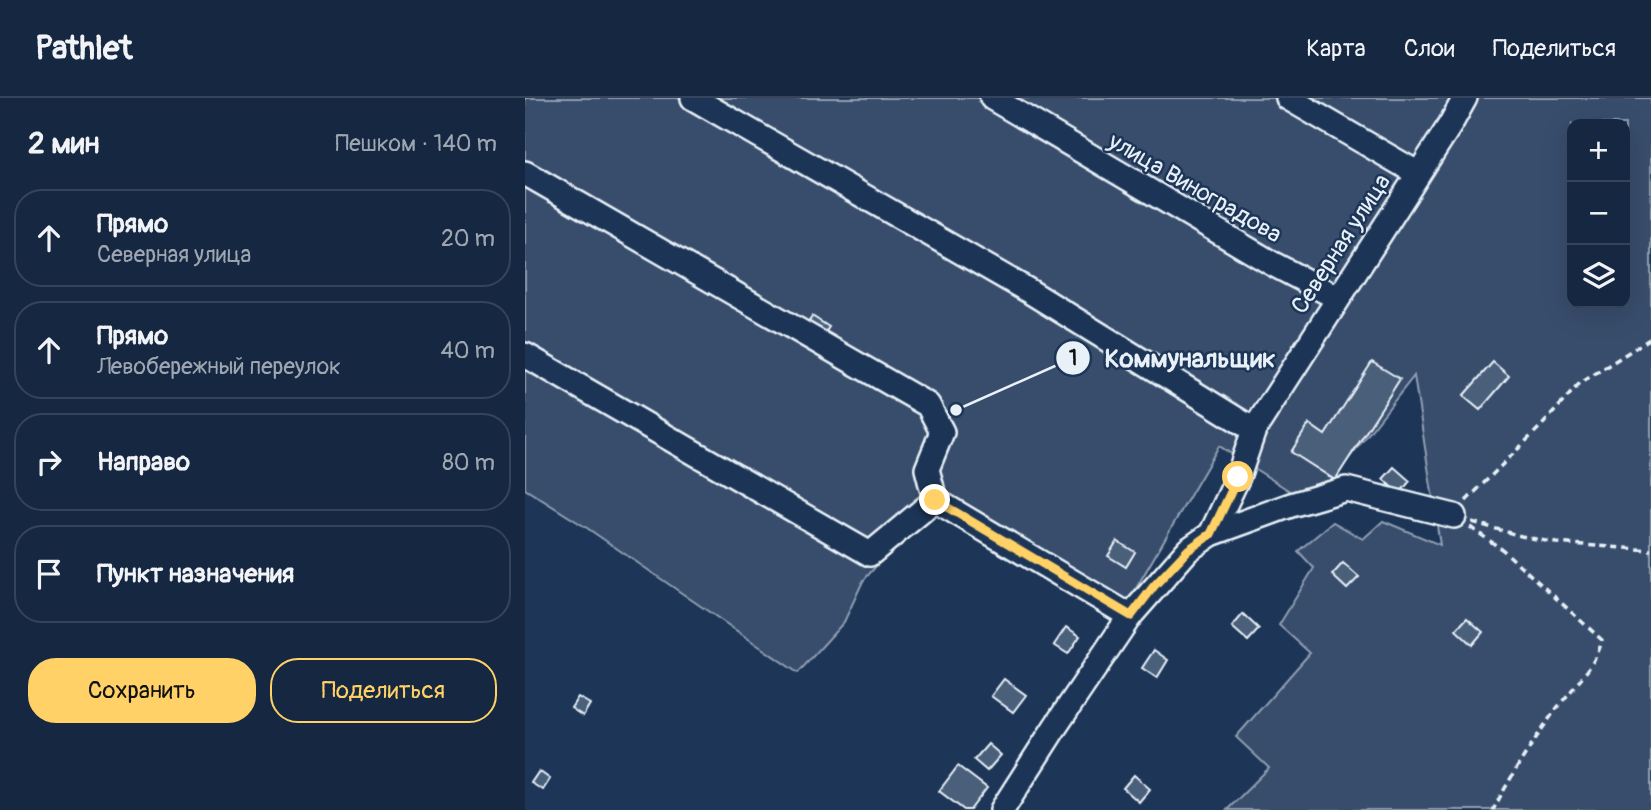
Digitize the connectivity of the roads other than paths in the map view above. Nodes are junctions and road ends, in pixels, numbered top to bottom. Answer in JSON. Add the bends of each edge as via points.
{"nodes":[{"id":1,"x":693,"y":98,"type":"edge"},
{"id":2,"x":992,"y":98,"type":"edge"},
{"id":3,"x":1288,"y":98,"type":"edge"},
{"id":4,"x":1465,"y":98,"type":"edge"},
{"id":5,"x":525,"y":173,"type":"edge"},
{"id":6,"x":1417,"y":173,"type":"junction"},
{"id":7,"x":1338,"y":298,"type":"junction"},
{"id":8,"x":525,"y":355,"type":"edge"},
{"id":9,"x":1254,"y":430,"type":"junction"},
{"id":10,"x":935,"y":500,"type":"junction"},
{"id":11,"x":1454,"y":516,"type":"road end"},
{"id":12,"x":1211,"y":534,"type":"junction"},
{"id":13,"x":1131,"y":616,"type":"junction"},
{"id":14,"x":1002,"y":810,"type":"edge"}],
"edges":[{"from":1,"to":9,"type":"street","via":[[1029,291]]},
{"from":2,"to":7,"type":"street","name":"улица Виноградова"},
{"from":3,"to":6,"type":"street"},
{"from":4,"to":6,"type":"street","name":"Северная улица"},
{"from":5,"to":10,"type":"street","via":[[928,405],[941,432],[927,469]]},
{"from":6,"to":7,"type":"street","name":"Северная улица"},
{"from":7,"to":9,"type":"street","name":"Северная улица"},
{"from":8,"to":10,"type":"street","via":[[870,554]]},
{"from":9,"to":12,"type":"street","name":"Северная улица"},
{"from":10,"to":13,"type":"street"},
{"from":11,"to":12,"type":"street","via":[[1346,489]]},
{"from":12,"to":13,"type":"street","via":[[1188,550]]},
{"from":13,"to":14,"type":"street"}]}
